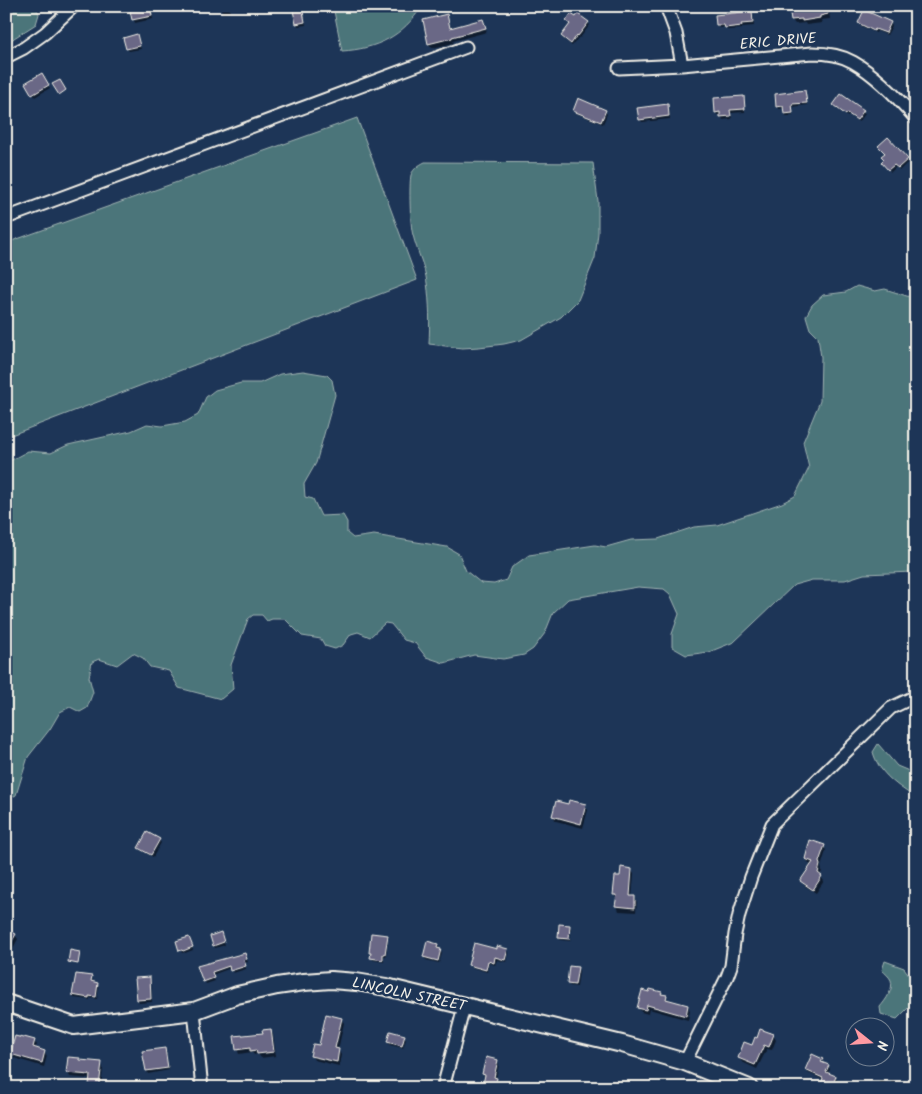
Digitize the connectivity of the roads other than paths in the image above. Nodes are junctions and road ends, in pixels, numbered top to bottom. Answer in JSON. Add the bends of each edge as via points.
{"nodes":[{"id":1,"x":74,"y":6,"type":"edge"},
{"id":2,"x":666,"y":6,"type":"edge"},
{"id":3,"x":466,"y":47,"type":"dead end"},
{"id":4,"x":6,"y":57,"type":"edge"},
{"id":5,"x":682,"y":65,"type":"junction"},
{"id":6,"x":619,"y":68,"type":"dead end"},
{"id":7,"x":916,"y":119,"type":"edge"},
{"id":8,"x":6,"y":218,"type":"edge"},
{"id":9,"x":916,"y":696,"type":"edge"},
{"id":10,"x":6,"y":1003,"type":"edge"},
{"id":11,"x":464,"y":1007,"type":"junction"},
{"id":12,"x":194,"y":1011,"type":"junction"},
{"id":13,"x":685,"y":1062,"type":"junction"},
{"id":14,"x":202,"y":1088,"type":"edge"},
{"id":15,"x":443,"y":1088,"type":"edge"},
{"id":16,"x":749,"y":1088,"type":"edge"}],
"edges":[{"from":1,"to":4,"type":"street","via":[[45,33]]},
{"from":2,"to":5,"type":"street","via":[[676,33]]},
{"from":3,"to":8,"type":"street"},
{"from":5,"to":6,"type":"street","name":"ERIC DRIVE"},
{"from":5,"to":7,"type":"street","name":"ERIC DRIVE","via":[[827,53],[852,61],[875,77]]},
{"from":9,"to":13,"type":"street","via":[[891,708],[772,824],[739,915],[727,977]]},
{"from":10,"to":12,"type":"main road","name":"LINCOLN STREET","via":[[74,1026]]},
{"from":11,"to":12,"type":"main road","name":"LINCOLN STREET","via":[[386,987],[331,980],[277,986]]},
{"from":11,"to":13,"type":"main road","name":"LINCOLN STREET"},
{"from":11,"to":15,"type":"street"},
{"from":12,"to":14,"type":"street"},
{"from":13,"to":16,"type":"main road","name":"LINCOLN STREET"}]}
